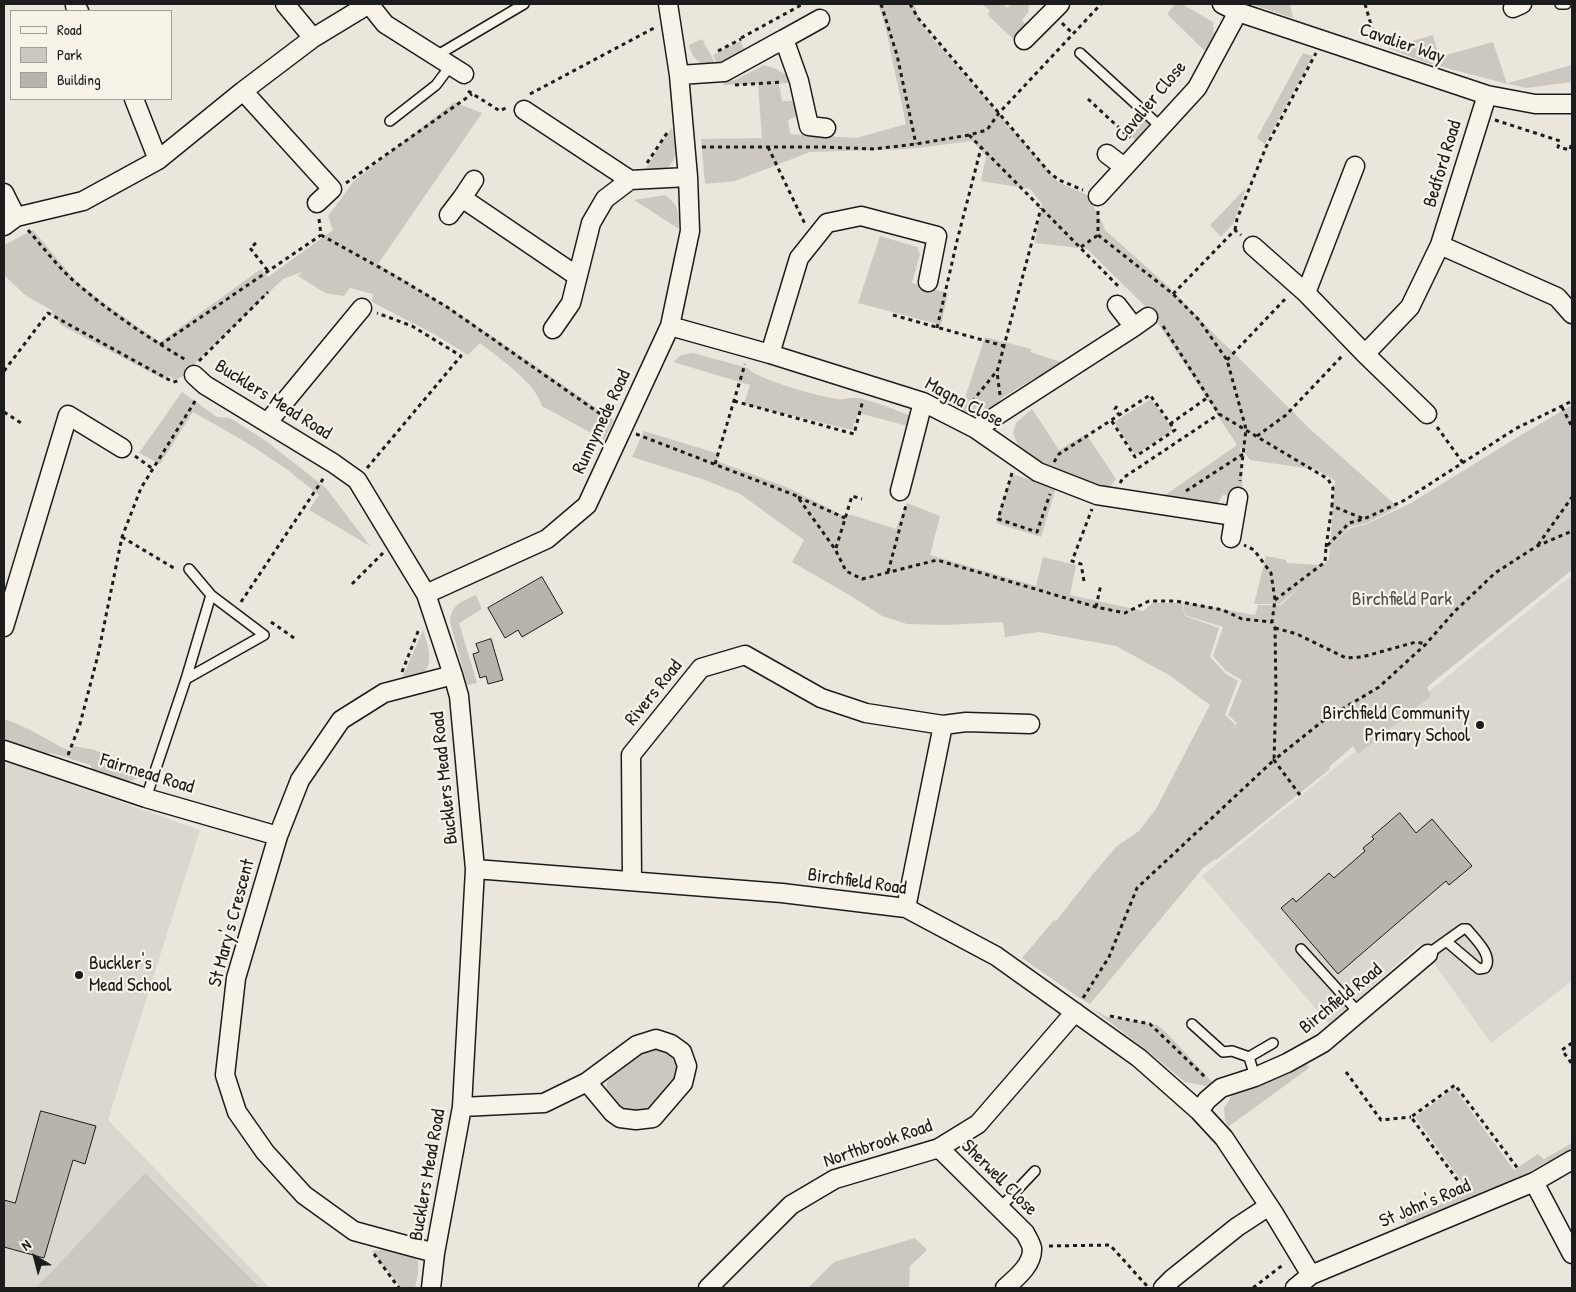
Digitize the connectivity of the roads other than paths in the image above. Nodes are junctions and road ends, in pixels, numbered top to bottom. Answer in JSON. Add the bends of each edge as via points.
{"nodes":[{"id":1,"x":285,"y":4,"type":"edge"},
{"id":2,"x":369,"y":4,"type":"edge"},
{"id":3,"x":524,"y":4,"type":"edge"},
{"id":4,"x":1560,"y":4,"type":"edge"},
{"id":5,"x":1566,"y":4,"type":"edge"},
{"id":6,"x":1051,"y":7,"type":"edge"},
{"id":7,"x":1230,"y":8,"type":"edge"},
{"id":8,"x":669,"y":11,"type":"edge"},
{"id":9,"x":820,"y":19,"type":"dead end"},
{"id":10,"x":313,"y":38,"type":"junction"},
{"id":11,"x":784,"y":39,"type":"junction"},
{"id":12,"x":1024,"y":40,"type":"dead end"},
{"id":13,"x":1080,"y":53,"type":"dead end"},
{"id":14,"x":450,"y":65,"type":"junction"},
{"id":15,"x":679,"y":75,"type":"junction"},
{"id":16,"x":243,"y":91,"type":"junction"},
{"id":17,"x":1487,"y":95,"type":"junction"},
{"id":18,"x":134,"y":100,"type":"edge"},
{"id":19,"x":520,"y":104,"type":"road end"},
{"id":20,"x":1572,"y":104,"type":"edge"},
{"id":21,"x":390,"y":121,"type":"dead end"},
{"id":22,"x":810,"y":126,"type":"dead end"},
{"id":23,"x":1161,"y":127,"type":"junction"},
{"id":24,"x":1107,"y":154,"type":"dead end"},
{"id":25,"x":158,"y":160,"type":"junction"},
{"id":26,"x":1355,"y":166,"type":"dead end"},
{"id":27,"x":1124,"y":167,"type":"junction"},
{"id":28,"x":688,"y":177,"type":"junction"},
{"id":29,"x":474,"y":180,"type":"dead end"},
{"id":30,"x":632,"y":180,"type":"junction"},
{"id":31,"x":4,"y":193,"type":"edge"},
{"id":32,"x":1098,"y":196,"type":"road end"},
{"id":33,"x":462,"y":198,"type":"junction"},
{"id":34,"x":317,"y":203,"type":"road end"},
{"id":35,"x":449,"y":215,"type":"dead end"},
{"id":36,"x":10,"y":221,"type":"edge"},
{"id":37,"x":1440,"y":245,"type":"junction"},
{"id":38,"x":1253,"y":246,"type":"road end"},
{"id":39,"x":577,"y":276,"type":"junction"},
{"id":40,"x":928,"y":282,"type":"dead end"},
{"id":41,"x":1301,"y":290,"type":"junction"},
{"id":42,"x":1119,"y":297,"type":"road end"},
{"id":43,"x":362,"y":308,"type":"road end"},
{"id":44,"x":1572,"y":314,"type":"edge"},
{"id":45,"x":1148,"y":316,"type":"road end"},
{"id":46,"x":670,"y":326,"type":"junction"},
{"id":47,"x":1134,"y":327,"type":"junction"},
{"id":48,"x":553,"y":330,"type":"dead end"},
{"id":49,"x":1359,"y":349,"type":"junction"},
{"id":50,"x":770,"y":354,"type":"junction"},
{"id":51,"x":198,"y":375,"type":"road end"},
{"id":52,"x":923,"y":402,"type":"junction"},
{"id":53,"x":1427,"y":414,"type":"road end"},
{"id":54,"x":267,"y":423,"type":"junction"},
{"id":55,"x":976,"y":429,"type":"junction"},
{"id":56,"x":122,"y":448,"type":"dead end"},
{"id":57,"x":900,"y":491,"type":"road end"},
{"id":58,"x":1238,"y":497,"type":"road end"},
{"id":59,"x":1234,"y":516,"type":"junction"},
{"id":60,"x":1231,"y":538,"type":"road end"},
{"id":61,"x":189,"y":569,"type":"road end"},
{"id":62,"x":212,"y":595,"type":"junction"},
{"id":63,"x":428,"y":599,"type":"junction"},
{"id":64,"x":4,"y":627,"type":"edge"},
{"id":65,"x":453,"y":675,"type":"junction"},
{"id":66,"x":186,"y":679,"type":"junction"},
{"id":67,"x":943,"y":724,"type":"junction"},
{"id":68,"x":1030,"y":724,"type":"dead end"},
{"id":69,"x":4,"y":750,"type":"edge"},
{"id":70,"x":146,"y":798,"type":"junction"},
{"id":71,"x":278,"y":836,"type":"junction"},
{"id":72,"x":476,"y":869,"type":"junction"},
{"id":73,"x":632,"y":880,"type":"junction"},
{"id":74,"x":906,"y":908,"type":"junction"},
{"id":75,"x":1446,"y":941,"type":"junction"},
{"id":76,"x":1301,"y":950,"type":"dead end"},
{"id":77,"x":1428,"y":954,"type":"joint"},
{"id":78,"x":1075,"y":1012,"type":"junction"},
{"id":79,"x":1359,"y":1013,"type":"junction"},
{"id":80,"x":1192,"y":1024,"type":"dead end"},
{"id":81,"x":1273,"y":1043,"type":"dead end"},
{"id":82,"x":1249,"y":1057,"type":"junction"},
{"id":83,"x":1255,"y":1077,"type":"junction"},
{"id":84,"x":587,"y":1082,"type":"junction"},
{"id":85,"x":462,"y":1107,"type":"junction"},
{"id":86,"x":1199,"y":1111,"type":"junction"},
{"id":87,"x":939,"y":1148,"type":"junction"},
{"id":88,"x":1572,"y":1160,"type":"edge"},
{"id":89,"x":1035,"y":1171,"type":"dead end"},
{"id":90,"x":1532,"y":1183,"type":"junction"},
{"id":91,"x":1269,"y":1206,"type":"junction"},
{"id":92,"x":999,"y":1209,"type":"junction"},
{"id":93,"x":435,"y":1253,"type":"junction"},
{"id":94,"x":1572,"y":1254,"type":"edge"},
{"id":95,"x":1311,"y":1275,"type":"junction"},
{"id":96,"x":431,"y":1288,"type":"edge"},
{"id":97,"x":708,"y":1288,"type":"edge"},
{"id":98,"x":1005,"y":1288,"type":"edge"},
{"id":99,"x":1163,"y":1288,"type":"edge"},
{"id":100,"x":1295,"y":1288,"type":"edge"}],
"edges":[{"from":1,"to":10,"type":"street"},
{"from":2,"to":10,"type":"street"},
{"from":2,"to":14,"type":"street","via":[[385,24]]},
{"from":3,"to":14,"type":"lane"},
{"from":4,"to":5,"type":"lane"},
{"from":6,"to":12,"type":"street"},
{"from":7,"to":17,"type":"street","name":"Cavalier Way"},
{"from":7,"to":23,"type":"street","name":"Cavalier Close","via":[[1197,88]]},
{"from":8,"to":15,"type":"street","name":"Runnymede Road"},
{"from":9,"to":11,"type":"street"},
{"from":10,"to":16,"type":"street"},
{"from":11,"to":15,"type":"street","via":[[724,72]]},
{"from":11,"to":22,"type":"street"},
{"from":13,"to":23,"type":"lane"},
{"from":14,"to":21,"type":"lane","via":[[436,85]]},
{"from":15,"to":28,"type":"street","name":"Runnymede Road"},
{"from":16,"to":25,"type":"street"},
{"from":16,"to":34,"type":"street","via":[[332,189]]},
{"from":17,"to":20,"type":"street","name":"Cavalier Way","via":[[1535,104]]},
{"from":17,"to":37,"type":"street","name":"Bedford Road"},
{"from":18,"to":25,"type":"street"},
{"from":19,"to":30,"type":"street"},
{"from":23,"to":27,"type":"street","name":"Cavalier Close"},
{"from":24,"to":27,"type":"street","name":"Cavalier Close"},
{"from":25,"to":36,"type":"street","via":[[83,202]]},
{"from":26,"to":41,"type":"street"},
{"from":27,"to":32,"type":"street","name":"Cavalier Close"},
{"from":28,"to":30,"type":"street"},
{"from":28,"to":46,"type":"street","name":"Runnymede Road","via":[[690,231]]},
{"from":29,"to":33,"type":"street"},
{"from":30,"to":39,"type":"street","via":[[605,199],[591,223]]},
{"from":31,"to":36,"type":"street"},
{"from":33,"to":35,"type":"street"},
{"from":33,"to":39,"type":"street"},
{"from":37,"to":44,"type":"street","via":[[1557,297]]},
{"from":37,"to":49,"type":"street","name":"Bedford Road","via":[[1410,307]]},
{"from":38,"to":41,"type":"street"},
{"from":39,"to":48,"type":"street","via":[[571,303]]},
{"from":40,"to":50,"type":"street","via":[[937,236],[861,216],[827,223],[799,258]]},
{"from":41,"to":49,"type":"street"},
{"from":42,"to":47,"type":"street"},
{"from":43,"to":54,"type":"street"},
{"from":45,"to":47,"type":"street"},
{"from":46,"to":50,"type":"street","name":"Magna Close"},
{"from":46,"to":63,"type":"street","name":"Runnymede Road","via":[[587,505],[547,539]]},
{"from":47,"to":55,"type":"street"},
{"from":49,"to":53,"type":"street"},
{"from":50,"to":52,"type":"street","name":"Magna Close"},
{"from":51,"to":54,"type":"street","name":"Bucklers Mead Road"},
{"from":52,"to":55,"type":"street","name":"Magna Close"},
{"from":52,"to":57,"type":"street"},
{"from":54,"to":63,"type":"street","name":"Bucklers Mead Road","via":[[357,480]]},
{"from":55,"to":59,"type":"street","name":"Magna Close","via":[[1038,472],[1105,496]]},
{"from":56,"to":64,"type":"street","via":[[68,415]]},
{"from":58,"to":59,"type":"street"},
{"from":59,"to":60,"type":"street"},
{"from":61,"to":62,"type":"lane"},
{"from":62,"to":66,"type":"lane"},
{"from":62,"to":66,"type":"lane","via":[[264,635]]},
{"from":63,"to":65,"type":"street","name":"Bucklers Mead Road"},
{"from":65,"to":71,"type":"street","name":"St Mary's Crescent","via":[[384,693],[341,720],[300,780]]},
{"from":65,"to":72,"type":"street","name":"Bucklers Mead Road","via":[[459,696]]},
{"from":66,"to":70,"type":"lane"},
{"from":67,"to":68,"type":"street","name":"Rivers Road"},
{"from":67,"to":73,"type":"street","name":"Rivers Road","via":[[866,713],[821,698],[745,655],[701,668],[631,754]]},
{"from":67,"to":74,"type":"street"},
{"from":69,"to":70,"type":"street","name":"Fairmead Road"},
{"from":70,"to":71,"type":"street","name":"Fairmead Road"},
{"from":71,"to":93,"type":"street","name":"St Mary's Crescent","via":[[236,978],[225,1075],[237,1112],[265,1152],[304,1195],[354,1231]]},
{"from":72,"to":73,"type":"street","name":"Birchfield Road"},
{"from":72,"to":85,"type":"street","name":"Bucklers Mead Road"},
{"from":73,"to":74,"type":"street","name":"Birchfield Road"},
{"from":74,"to":78,"type":"street","name":"Birchfield Road","via":[[996,956]]},
{"from":75,"to":75,"type":"lane","via":[[1463,928],[1467,929],[1488,958],[1488,964],[1479,969]]},
{"from":75,"to":77,"type":"lane"},
{"from":76,"to":79,"type":"lane"},
{"from":77,"to":79,"type":"street","name":"Birchfield Road"},
{"from":78,"to":86,"type":"street","name":"Birchfield Road","via":[[1139,1058]]},
{"from":78,"to":87,"type":"street","name":"Northbrook Road","via":[[978,1124]]},
{"from":79,"to":83,"type":"street","name":"Birchfield Road","via":[[1324,1043]]},
{"from":80,"to":82,"type":"lane","via":[[1223,1052],[1232,1050]]},
{"from":81,"to":82,"type":"lane"},
{"from":82,"to":83,"type":"lane"},
{"from":83,"to":86,"type":"street","name":"Birchfield Road","via":[[1222,1088]]},
{"from":84,"to":84,"type":"street","via":[[637,1045],[656,1039],[682,1052],[688,1066],[684,1083],[653,1118],[620,1118]]},
{"from":84,"to":85,"type":"street","via":[[544,1103]]},
{"from":85,"to":93,"type":"street","name":"Bucklers Mead Road"},
{"from":86,"to":91,"type":"street","name":"Birchfield Road","via":[[1224,1138]]},
{"from":87,"to":92,"type":"street","name":"Sherwell Close"},
{"from":87,"to":97,"type":"street","name":"Northbrook Road","via":[[835,1179],[791,1205]]},
{"from":88,"to":90,"type":"street","name":"St John's Road"},
{"from":89,"to":92,"type":"lane"},
{"from":90,"to":94,"type":"street"},
{"from":90,"to":95,"type":"street","name":"St John's Road"},
{"from":91,"to":95,"type":"street","name":"Birchfield Road"},
{"from":91,"to":99,"type":"street","via":[[1237,1227]]},
{"from":92,"to":98,"type":"street","name":"Sherwell Close","via":[[1025,1233],[1032,1247],[1031,1259]]},
{"from":93,"to":96,"type":"street","name":"Bucklers Mead Road"},
{"from":95,"to":100,"type":"street","name":"St John's Road"}]}
